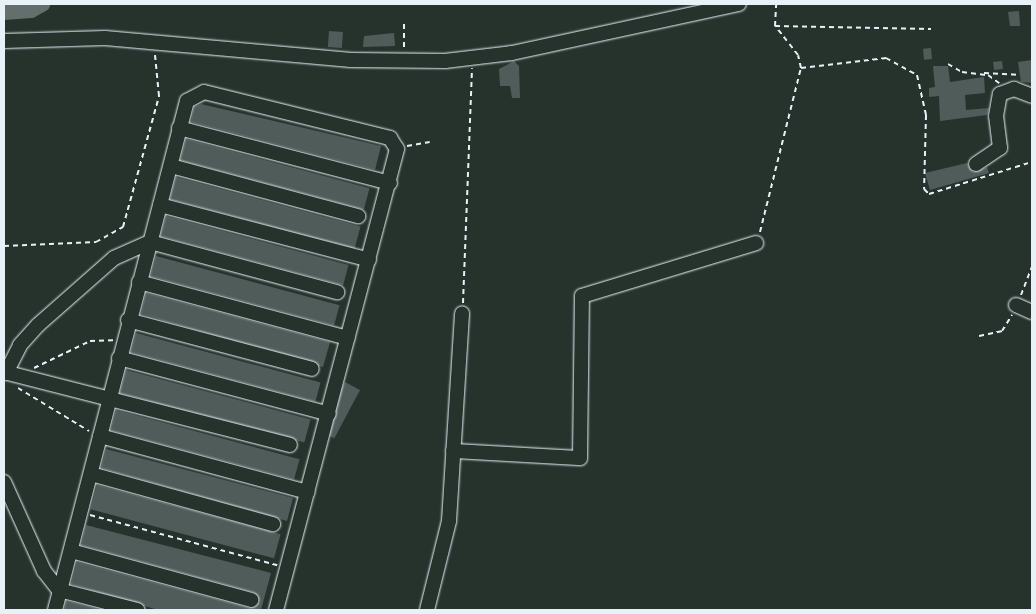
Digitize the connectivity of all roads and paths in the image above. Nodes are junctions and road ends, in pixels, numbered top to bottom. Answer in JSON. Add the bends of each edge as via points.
{"nodes":[{"id":1,"x":739,"y":4,"type":"edge"},
{"id":2,"x":776,"y":4,"type":"edge"},
{"id":3,"x":404,"y":24,"type":"dead end"},
{"id":4,"x":775,"y":26,"type":"junction"},
{"id":5,"x":930,"y":29,"type":"dead end"},
{"id":6,"x":4,"y":40,"type":"edge"},
{"id":7,"x":157,"y":42,"type":"junction"},
{"id":8,"x":472,"y":59,"type":"junction"},
{"id":9,"x":404,"y":62,"type":"junction"},
{"id":10,"x":948,"y":64,"type":"dead end"},
{"id":11,"x":801,"y":68,"type":"junction"},
{"id":12,"x":982,"y":74,"type":"junction"},
{"id":13,"x":1018,"y":75,"type":"dead end"},
{"id":14,"x":1009,"y":90,"type":"junction"},
{"id":15,"x":1032,"y":96,"type":"edge"},
{"id":16,"x":179,"y":128,"type":"junction"},
{"id":17,"x":430,"y":142,"type":"dead end"},
{"id":18,"x":397,"y":149,"type":"junction"},
{"id":19,"x":1032,"y":162,"type":"edge"},
{"id":20,"x":976,"y":164,"type":"dead end"},
{"id":21,"x":171,"y":166,"type":"junction"},
{"id":22,"x":390,"y":183,"type":"junction"},
{"id":23,"x":160,"y":205,"type":"junction"},
{"id":24,"x":358,"y":216,"type":"dead end"},
{"id":25,"x":150,"y":242,"type":"junction"},
{"id":26,"x":756,"y":243,"type":"joint"},
{"id":27,"x":4,"y":246,"type":"edge"},
{"id":28,"x":369,"y":260,"type":"junction"},
{"id":29,"x":139,"y":282,"type":"junction"},
{"id":30,"x":337,"y":292,"type":"dead end"},
{"id":31,"x":1016,"y":305,"type":"dead end"},
{"id":32,"x":1032,"y":312,"type":"edge"},
{"id":33,"x":462,"y":313,"type":"joint"},
{"id":34,"x":128,"y":320,"type":"junction"},
{"id":35,"x":348,"y":338,"type":"junction"},
{"id":36,"x":124,"y":341,"type":"junction"},
{"id":37,"x":119,"y":358,"type":"junction"},
{"id":38,"x":312,"y":369,"type":"dead end"},
{"id":39,"x":10,"y":376,"type":"edge"},
{"id":40,"x":110,"y":397,"type":"junction"},
{"id":41,"x":328,"y":414,"type":"junction"},
{"id":42,"x":100,"y":436,"type":"junction"},
{"id":43,"x":290,"y":445,"type":"dead end"},
{"id":44,"x":453,"y":451,"type":"junction"},
{"id":45,"x":91,"y":474,"type":"junction"},
{"id":46,"x":4,"y":482,"type":"edge"},
{"id":47,"x":308,"y":492,"type":"junction"},
{"id":48,"x":81,"y":513,"type":"junction"},
{"id":49,"x":273,"y":524,"type":"dead end"},
{"id":50,"x":71,"y":551,"type":"junction"},
{"id":51,"x":287,"y":568,"type":"junction"},
{"id":52,"x":59,"y":590,"type":"junction"},
{"id":53,"x":251,"y":600,"type":"dead end"},
{"id":54,"x":55,"y":610,"type":"edge"},
{"id":55,"x":137,"y":610,"type":"edge"},
{"id":56,"x":276,"y":610,"type":"edge"},
{"id":57,"x":427,"y":610,"type":"edge"}],
"edges":[{"from":1,"to":8,"type":"street"},
{"from":2,"to":4,"type":"path"},
{"from":3,"to":9,"type":"path"},
{"from":4,"to":5,"type":"path"},
{"from":4,"to":11,"type":"path","via":[[798,56]]},
{"from":6,"to":7,"type":"street","via":[[69,36]]},
{"from":7,"to":9,"type":"street"},
{"from":7,"to":27,"type":"path","via":[[154,72],[159,96],[123,227],[96,242]]},
{"from":8,"to":9,"type":"street"},
{"from":8,"to":33,"type":"path","via":[[473,124]]},
{"from":10,"to":12,"type":"path","via":[[962,72]]},
{"from":11,"to":19,"type":"path","via":[[886,58],[917,75],[925,105],[924,189],[929,194]]},
{"from":11,"to":26,"type":"path"},
{"from":12,"to":13,"type":"path"},
{"from":12,"to":14,"type":"path"},
{"from":14,"to":15,"type":"street"},
{"from":14,"to":20,"type":"street","via":[[1000,94],[996,106],[1000,148]]},
{"from":16,"to":18,"type":"street","via":[[187,101],[204,92],[390,138]]},
{"from":16,"to":21,"type":"street"},
{"from":16,"to":22,"type":"street"},
{"from":17,"to":18,"type":"path"},
{"from":18,"to":22,"type":"street"},
{"from":21,"to":23,"type":"street"},
{"from":21,"to":24,"type":"street"},
{"from":22,"to":28,"type":"street"},
{"from":23,"to":25,"type":"street"},
{"from":23,"to":28,"type":"street"},
{"from":25,"to":29,"type":"street"},
{"from":25,"to":30,"type":"street"},
{"from":25,"to":39,"type":"street","via":[[114,258],[38,325],[20,345]]},
{"from":26,"to":44,"type":"street","via":[[582,296],[580,458]]},
{"from":28,"to":35,"type":"street"},
{"from":29,"to":34,"type":"street"},
{"from":29,"to":35,"type":"street"},
{"from":31,"to":32,"type":"street"},
{"from":33,"to":44,"type":"street"},
{"from":34,"to":36,"type":"street"},
{"from":34,"to":38,"type":"street"},
{"from":35,"to":41,"type":"street"},
{"from":36,"to":37,"type":"street"},
{"from":36,"to":39,"type":"path","via":[[90,341]]},
{"from":37,"to":40,"type":"street"},
{"from":37,"to":41,"type":"street"},
{"from":39,"to":40,"type":"street"},
{"from":39,"to":42,"type":"path","via":[[68,421]]},
{"from":40,"to":42,"type":"street"},
{"from":40,"to":43,"type":"street"},
{"from":41,"to":47,"type":"street"},
{"from":42,"to":45,"type":"street"},
{"from":42,"to":47,"type":"street"},
{"from":44,"to":57,"type":"street","via":[[449,521]]},
{"from":45,"to":48,"type":"street"},
{"from":45,"to":49,"type":"street"},
{"from":46,"to":52,"type":"street","via":[[44,571]]},
{"from":47,"to":51,"type":"street"},
{"from":48,"to":50,"type":"street"},
{"from":48,"to":51,"type":"path"},
{"from":50,"to":52,"type":"street"},
{"from":50,"to":53,"type":"street"},
{"from":51,"to":56,"type":"street"},
{"from":52,"to":54,"type":"street"},
{"from":52,"to":55,"type":"street"}]}
